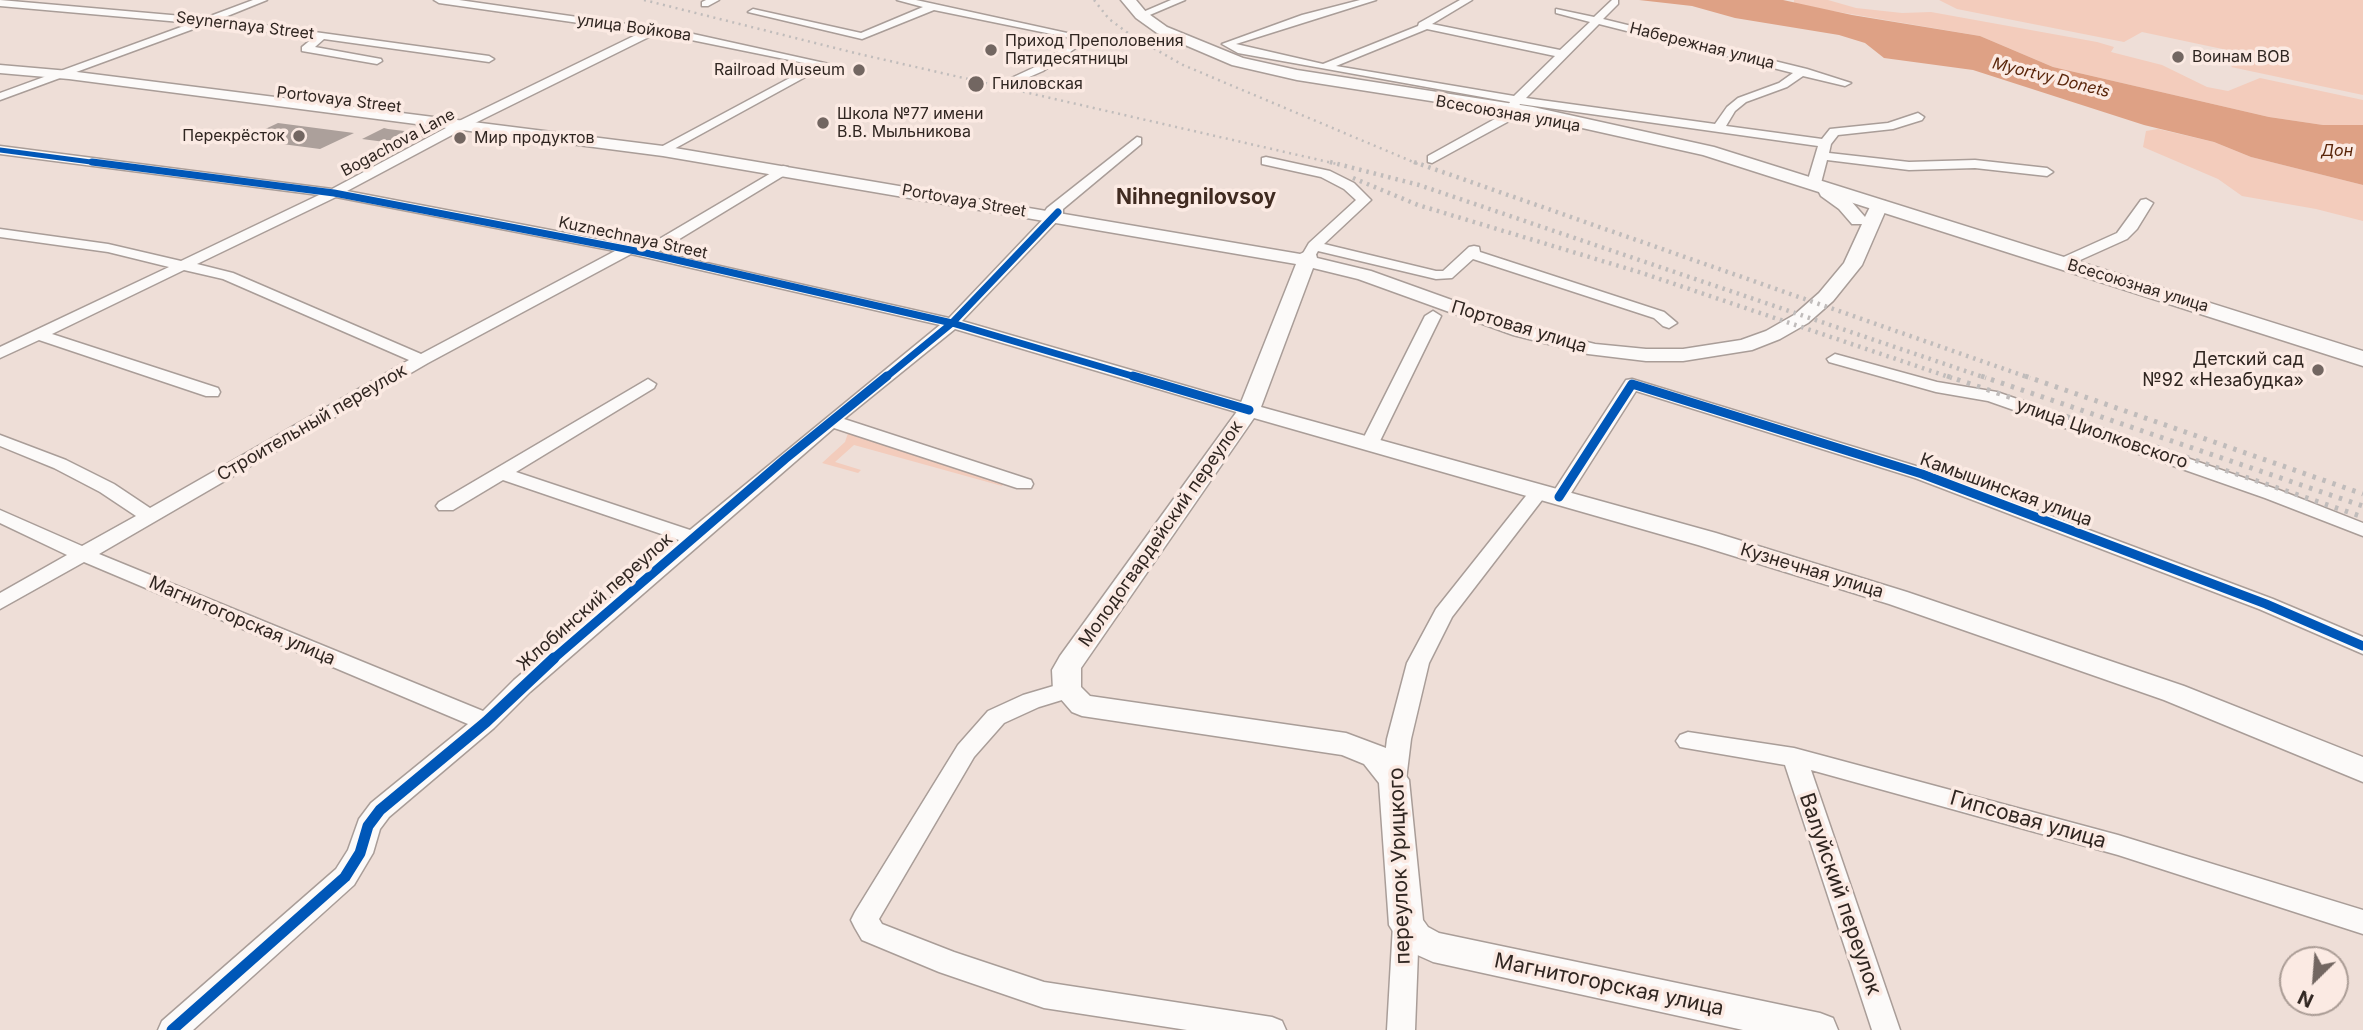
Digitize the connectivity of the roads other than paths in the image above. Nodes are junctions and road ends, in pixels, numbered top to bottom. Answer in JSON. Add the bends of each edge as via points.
{"nodes":[{"id":1,"x":262,"y":0,"type":"edge"},
{"id":2,"x":439,"y":0,"type":"edge"},
{"id":3,"x":908,"y":0,"type":"edge"},
{"id":4,"x":1115,"y":0,"type":"edge"},
{"id":5,"x":1128,"y":0,"type":"edge"},
{"id":6,"x":1167,"y":0,"type":"edge"},
{"id":7,"x":1180,"y":0,"type":"edge"},
{"id":8,"x":1371,"y":0,"type":"edge"},
{"id":9,"x":1467,"y":0,"type":"edge"},
{"id":10,"x":1615,"y":2,"type":"edge"},
{"id":11,"x":0,"y":3,"type":"edge"},
{"id":12,"x":932,"y":7,"type":"junction"},
{"id":13,"x":1559,"y":11,"type":"dead end"},
{"id":14,"x":753,"y":12,"type":"dead end"},
{"id":15,"x":1144,"y":13,"type":"junction"},
{"id":16,"x":1598,"y":19,"type":"junction"},
{"id":17,"x":205,"y":20,"type":"junction"},
{"id":18,"x":1423,"y":25,"type":"junction"},
{"id":19,"x":657,"y":29,"type":"junction"},
{"id":20,"x":323,"y":35,"type":"junction"},
{"id":21,"x":1562,"y":54,"type":"junction"},
{"id":22,"x":489,"y":59,"type":"dead end"},
{"id":23,"x":377,"y":61,"type":"dead end"},
{"id":24,"x":0,"y":63,"type":"edge"},
{"id":25,"x":1323,"y":68,"type":"junction"},
{"id":26,"x":0,"y":69,"type":"edge"},
{"id":27,"x":69,"y":71,"type":"junction"},
{"id":28,"x":1803,"y":71,"type":"junction"},
{"id":29,"x":1011,"y":82,"type":"dead end"},
{"id":30,"x":1845,"y":83,"type":"dead end"},
{"id":31,"x":0,"y":97,"type":"edge"},
{"id":32,"x":1513,"y":108,"type":"junction"},
{"id":33,"x":1917,"y":117,"type":"dead end"},
{"id":34,"x":470,"y":120,"type":"junction"},
{"id":35,"x":1718,"y":128,"type":"junction"},
{"id":36,"x":1137,"y":141,"type":"dead end"},
{"id":37,"x":670,"y":147,"type":"junction"},
{"id":38,"x":0,"y":150,"type":"edge"},
{"id":39,"x":1824,"y":150,"type":"junction"},
{"id":40,"x":1432,"y":159,"type":"dead end"},
{"id":41,"x":1266,"y":162,"type":"dead end"},
{"id":42,"x":783,"y":170,"type":"junction"},
{"id":43,"x":2048,"y":172,"type":"dead end"},
{"id":44,"x":1821,"y":188,"type":"junction"},
{"id":45,"x":334,"y":192,"type":"junction"},
{"id":46,"x":2146,"y":203,"type":"dead end"},
{"id":47,"x":1868,"y":210,"type":"junction"},
{"id":48,"x":1055,"y":213,"type":"junction"},
{"id":49,"x":0,"y":233,"type":"edge"},
{"id":50,"x":637,"y":252,"type":"junction"},
{"id":51,"x":1310,"y":253,"type":"junction"},
{"id":52,"x":2062,"y":263,"type":"junction"},
{"id":53,"x":186,"y":265,"type":"junction"},
{"id":54,"x":1433,"y":316,"type":"dead end"},
{"id":55,"x":952,"y":323,"type":"junction"},
{"id":56,"x":1669,"y":323,"type":"dead end"},
{"id":57,"x":39,"y":335,"type":"junction"},
{"id":58,"x":0,"y":353,"type":"edge"},
{"id":59,"x":1835,"y":359,"type":"dead end"},
{"id":60,"x":2363,"y":359,"type":"edge"},
{"id":61,"x":422,"y":360,"type":"junction"},
{"id":62,"x":648,"y":384,"type":"dead end"},
{"id":63,"x":1632,"y":384,"type":"joint"},
{"id":64,"x":212,"y":392,"type":"dead end"},
{"id":65,"x":1249,"y":410,"type":"junction"},
{"id":66,"x":832,"y":421,"type":"junction"},
{"id":67,"x":0,"y":440,"type":"edge"},
{"id":68,"x":1370,"y":443,"type":"junction"},
{"id":69,"x":504,"y":474,"type":"junction"},
{"id":70,"x":1024,"y":484,"type":"dead end"},
{"id":71,"x":1549,"y":494,"type":"junction"},
{"id":72,"x":446,"y":506,"type":"dead end"},
{"id":73,"x":0,"y":516,"type":"edge"},
{"id":74,"x":149,"y":516,"type":"junction"},
{"id":75,"x":2363,"y":530,"type":"edge"},
{"id":76,"x":694,"y":538,"type":"junction"},
{"id":77,"x":82,"y":554,"type":"junction"},
{"id":78,"x":0,"y":602,"type":"edge"},
{"id":79,"x":2363,"y":646,"type":"edge"},
{"id":80,"x":1067,"y":690,"type":"junction"},
{"id":81,"x":486,"y":722,"type":"junction"},
{"id":82,"x":1688,"y":741,"type":"dead end"},
{"id":83,"x":1794,"y":757,"type":"junction"},
{"id":84,"x":2363,"y":770,"type":"edge"},
{"id":85,"x":1394,"y":780,"type":"junction"},
{"id":86,"x":2363,"y":922,"type":"edge"},
{"id":87,"x":1406,"y":925,"type":"junction"},
{"id":88,"x":172,"y":1030,"type":"edge"},
{"id":89,"x":1272,"y":1030,"type":"edge"},
{"id":90,"x":1401,"y":1030,"type":"edge"},
{"id":91,"x":1820,"y":1030,"type":"edge"},
{"id":92,"x":1886,"y":1030,"type":"edge"}],
"edges":[{"from":1,"to":17,"type":"street"},
{"from":2,"to":19,"type":"street","name":"улица Войкова"},
{"from":3,"to":12,"type":"street"},
{"from":4,"to":32,"type":"highway","name":"Всесоюзная улица","via":[[1153,32],[1231,65],[1294,80]]},
{"from":5,"to":15,"type":"highway","name":"Всесоюзная улица"},
{"from":6,"to":15,"type":"street"},
{"from":7,"to":15,"type":"street"},
{"from":8,"to":25,"type":"street","via":[[1227,44]]},
{"from":9,"to":18,"type":"street"},
{"from":10,"to":16,"type":"street"},
{"from":11,"to":17,"type":"street","name":"Seynernaya Street"},
{"from":12,"to":14,"type":"street","via":[[862,36]]},
{"from":12,"to":29,"type":"street","via":[[1085,38]]},
{"from":13,"to":16,"type":"street","name":"Набережная улица"},
{"from":15,"to":32,"type":"highway","name":"Всесоюзная улица","via":[[1178,38],[1238,62]]},
{"from":16,"to":21,"type":"street"},
{"from":16,"to":28,"type":"street","name":"Набережная улица"},
{"from":17,"to":20,"type":"street","name":"Seynernaya Street"},
{"from":17,"to":27,"type":"street"},
{"from":18,"to":21,"type":"street"},
{"from":18,"to":25,"type":"street"},
{"from":19,"to":34,"type":"street","name":"Bogachova Lane"},
{"from":19,"to":37,"type":"street","name":"улица Войкова","via":[[824,64]]},
{"from":20,"to":22,"type":"street","name":"Seynernaya Street"},
{"from":20,"to":23,"type":"street","via":[[306,49]]},
{"from":21,"to":32,"type":"street"},
{"from":24,"to":27,"type":"main road","name":"Portovaya Street"},
{"from":25,"to":32,"type":"street"},
{"from":26,"to":27,"type":"main road","name":"Portovaya Street"},
{"from":27,"to":31,"type":"street"},
{"from":27,"to":34,"type":"main road","name":"Portovaya Street"},
{"from":28,"to":30,"type":"street","name":"Набережная улица"},
{"from":28,"to":35,"type":"street","via":[[1783,85],[1742,100]]},
{"from":32,"to":35,"type":"street"},
{"from":32,"to":40,"type":"street"},
{"from":32,"to":44,"type":"highway","name":"Всесоюзная улица"},
{"from":33,"to":39,"type":"street","via":[[1889,126],[1834,132]]},
{"from":34,"to":37,"type":"main road","name":"Portovaya Street"},
{"from":34,"to":45,"type":"street","name":"Bogachova Lane"},
{"from":35,"to":39,"type":"street"},
{"from":36,"to":48,"type":"street","name":"Жлобинский переулок"},
{"from":37,"to":42,"type":"main road","name":"Portovaya Street"},
{"from":37,"to":48,"type":"main road","name":"Portovaya Street"},
{"from":38,"to":45,"type":"street","name":"Kuznechnaya Street"},
{"from":39,"to":43,"type":"street","via":[[1909,166],[1975,164]]},
{"from":39,"to":44,"type":"street"},
{"from":41,"to":51,"type":"street","via":[[1325,174],[1364,200]]},
{"from":42,"to":48,"type":"main road","name":"Portovaya Street"},
{"from":42,"to":50,"type":"street","name":"Строительный переулок"},
{"from":44,"to":47,"type":"highway","name":"Всесоюзная улица"},
{"from":45,"to":50,"type":"street","name":"Kuznechnaya Street"},
{"from":45,"to":53,"type":"street","name":"Bogachova Lane"},
{"from":46,"to":52,"type":"street","via":[[2122,236]]},
{"from":47,"to":51,"type":"main road","name":"Портовая улица","via":[[1853,265],[1801,319],[1745,346],[1683,355],[1595,350],[1520,331]]},
{"from":47,"to":52,"type":"highway","name":"Всесоюзная улица","via":[[1911,216]]},
{"from":48,"to":51,"type":"main road","name":"Portovaya Street"},
{"from":48,"to":55,"type":"street","name":"Жлобинский переулок"},
{"from":49,"to":53,"type":"street","via":[[108,248]]},
{"from":50,"to":55,"type":"street","name":"Kuznechnaya Street"},
{"from":50,"to":61,"type":"street","name":"Строительный переулок"},
{"from":51,"to":56,"type":"street","via":[[1447,275],[1473,252],[1659,315]]},
{"from":51,"to":65,"type":"main road","name":"Молодогвардейский переулок"},
{"from":52,"to":60,"type":"highway","name":"Всесоюзная улица"},
{"from":53,"to":57,"type":"street","name":"Bogachova Lane"},
{"from":53,"to":61,"type":"street","via":[[228,276]]},
{"from":54,"to":68,"type":"street"},
{"from":55,"to":65,"type":"street","name":"Kuznechnaya Street"},
{"from":55,"to":66,"type":"street","name":"Жлобинский переулок"},
{"from":57,"to":58,"type":"street","name":"Bogachova Lane"},
{"from":57,"to":64,"type":"street"},
{"from":59,"to":75,"type":"street","name":"улица Циолковского","via":[[1936,387],[1991,396]]},
{"from":61,"to":74,"type":"street","name":"Строительный переулок"},
{"from":62,"to":69,"type":"street"},
{"from":63,"to":71,"type":"street","name":"переулок Урицкого"},
{"from":63,"to":79,"type":"street","name":"Камышинская улица","via":[[1922,474],[2266,604]]},
{"from":65,"to":68,"type":"main road","name":"Кузнечная улица"},
{"from":65,"to":80,"type":"main road","name":"Молодогвардейский переулок","via":[[1070,663]]},
{"from":66,"to":70,"type":"street"},
{"from":66,"to":76,"type":"street","name":"Жлобинский переулок"},
{"from":67,"to":74,"type":"street","via":[[60,464]]},
{"from":68,"to":71,"type":"main road","name":"Кузнечная улица"},
{"from":69,"to":72,"type":"street"},
{"from":69,"to":76,"type":"street"},
{"from":71,"to":84,"type":"main road","name":"Кузнечная улица","via":[[1898,597],[2174,693]]},
{"from":71,"to":85,"type":"street","name":"переулок Урицкого","via":[[1443,614],[1418,663]]},
{"from":73,"to":77,"type":"street","name":"Магнитогорская улица"},
{"from":74,"to":77,"type":"street","name":"Строительный переулок"},
{"from":76,"to":81,"type":"street","name":"Жлобинский переулок"},
{"from":77,"to":78,"type":"street","name":"Строительный переулок"},
{"from":77,"to":81,"type":"street","name":"Магнитогорская улица"},
{"from":80,"to":85,"type":"main road","via":[[1082,705],[1346,744],[1375,756]]},
{"from":80,"to":89,"type":"street","via":[[996,717],[966,751],[864,920],[872,932],[1044,995]]},
{"from":81,"to":88,"type":"street","name":"Жлобинский переулок","via":[[380,810],[368,825],[360,853],[345,877]]},
{"from":82,"to":83,"type":"street","name":"Гипсовая улица"},
{"from":83,"to":86,"type":"street","name":"Гипсовая улица","via":[[2118,845]]},
{"from":83,"to":92,"type":"street","name":"Валуйский переулок"},
{"from":85,"to":87,"type":"main road","name":"переулок Урицкого"},
{"from":87,"to":90,"type":"street","name":"переулок Урицкого"},
{"from":87,"to":91,"type":"main road","name":"Магнитогорская улица","via":[[1416,938],[1433,947]]}]}
